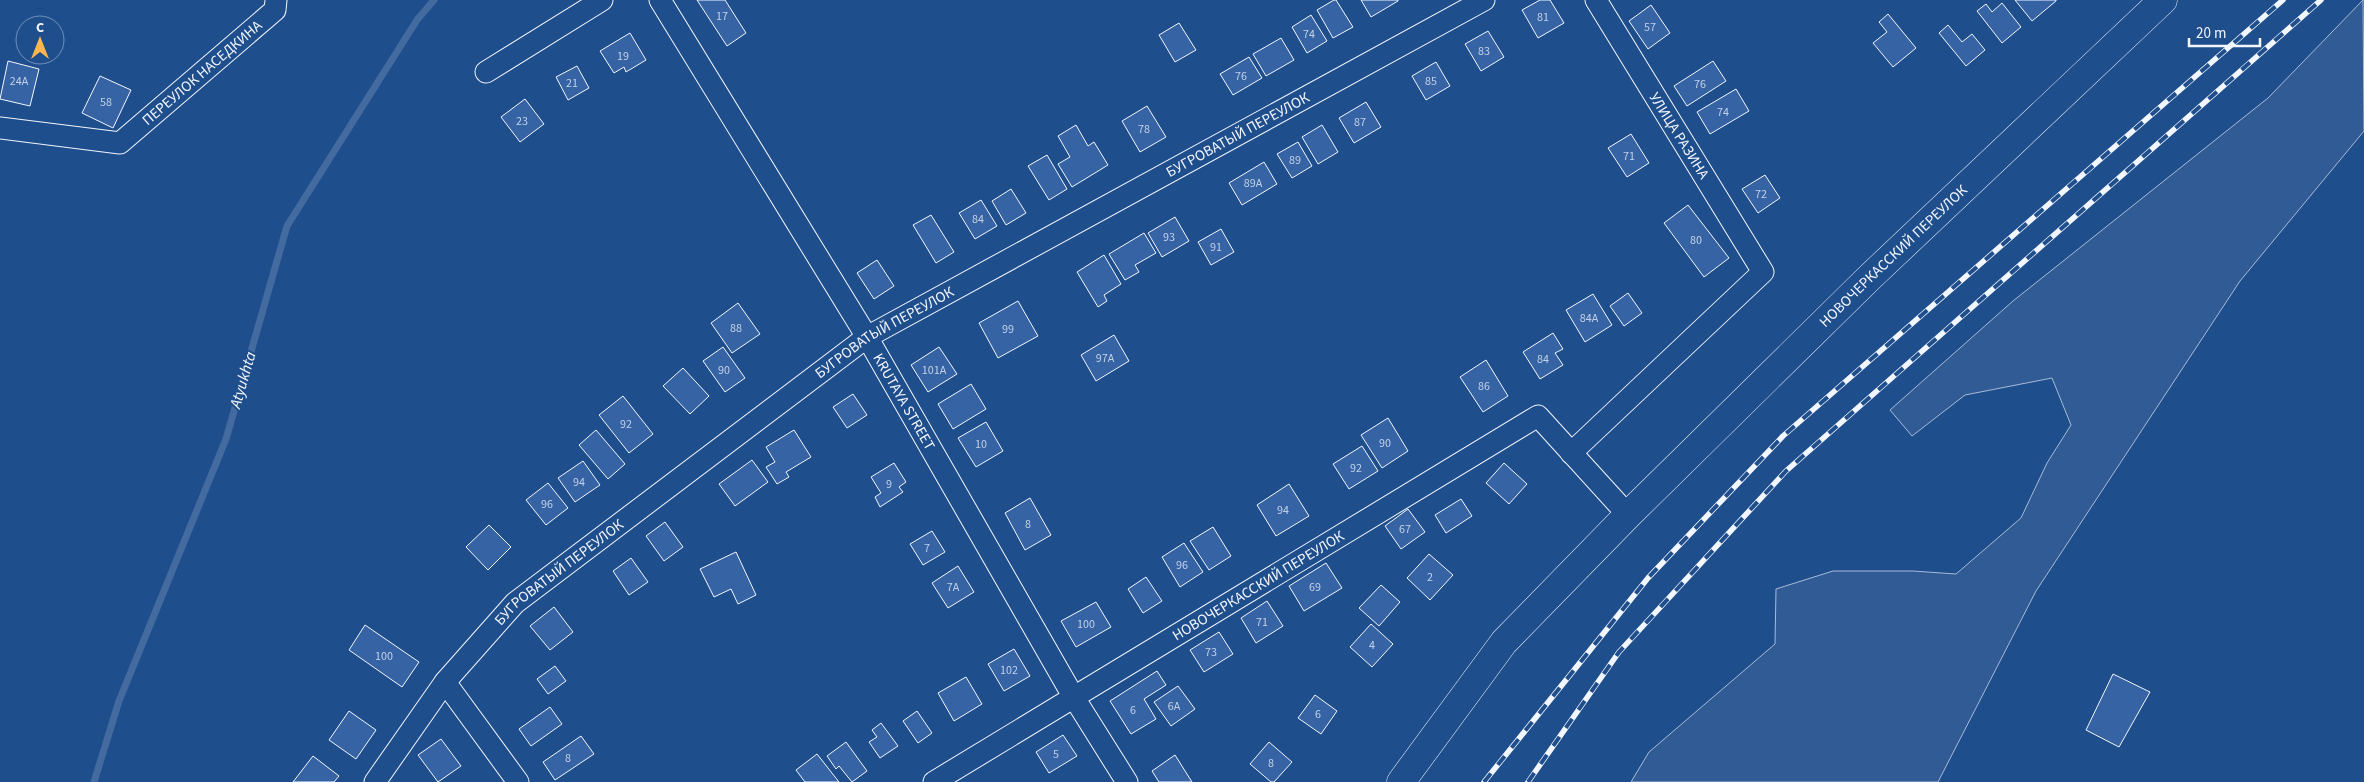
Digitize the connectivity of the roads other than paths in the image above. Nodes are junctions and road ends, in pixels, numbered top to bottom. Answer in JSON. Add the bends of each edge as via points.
{"nodes":[{"id":1,"x":276,"y":0,"type":"edge"},
{"id":2,"x":602,"y":0,"type":"edge"},
{"id":3,"x":660,"y":0,"type":"edge"},
{"id":4,"x":1484,"y":0,"type":"edge"},
{"id":5,"x":1596,"y":0,"type":"edge"},
{"id":6,"x":2163,"y":0,"type":"edge"},
{"id":7,"x":486,"y":72,"type":"dead end"},
{"id":8,"x":0,"y":128,"type":"edge"},
{"id":9,"x":867,"y":337,"type":"junction"},
{"id":10,"x":1572,"y":453,"type":"junction"},
{"id":11,"x":1628,"y":514,"type":"junction"},
{"id":12,"x":445,"y":682,"type":"junction"},
{"id":13,"x":1073,"y":696,"type":"junction"},
{"id":14,"x":375,"y":782,"type":"edge"},
{"id":15,"x":518,"y":782,"type":"edge"},
{"id":16,"x":934,"y":782,"type":"edge"},
{"id":17,"x":1126,"y":782,"type":"edge"},
{"id":18,"x":1401,"y":782,"type":"edge"}],
"edges":[{"from":1,"to":8,"type":"street","name":"ПЕРЕУЛОК НАСЕДКИНА","via":[[276,10],[120,143]]},
{"from":2,"to":7,"type":"street"},
{"from":3,"to":9,"type":"street","name":"KRUTAYA STREET"},
{"from":4,"to":9,"type":"street","name":"БУГРОВАТЫЙ ПЕРЕУЛОК"},
{"from":5,"to":10,"type":"street","name":"УЛИЦА РАЗИНА","via":[[1763,272]]},
{"from":6,"to":11,"type":"main road","name":"НОВОЧЕРКАССКИЙ ПЕРЕУЛОК","via":[[1877,270]]},
{"from":9,"to":12,"type":"street","name":"БУГРОВАТЫЙ ПЕРЕУЛОК","via":[[515,603]]},
{"from":9,"to":13,"type":"street","name":"KRUTAYA STREET"},
{"from":10,"to":11,"type":"street","name":"НОВОЧЕРКАССКИЙ ПЕРЕУЛОК"},
{"from":10,"to":13,"type":"street","name":"НОВОЧЕРКАССКИЙ ПЕРЕУЛОК","via":[[1538,416]]},
{"from":11,"to":18,"type":"main road","name":"НОВОЧЕРКАССКИЙ ПЕРЕУЛОК","via":[[1504,642]]},
{"from":12,"to":14,"type":"street","name":"БУГРОВАТЫЙ ПЕРЕУЛОК"},
{"from":12,"to":15,"type":"street"},
{"from":13,"to":16,"type":"street","name":"НОВОЧЕРКАССКИЙ ПЕРЕУЛОК"},
{"from":13,"to":17,"type":"street","name":"KRUTAYA STREET"}]}
